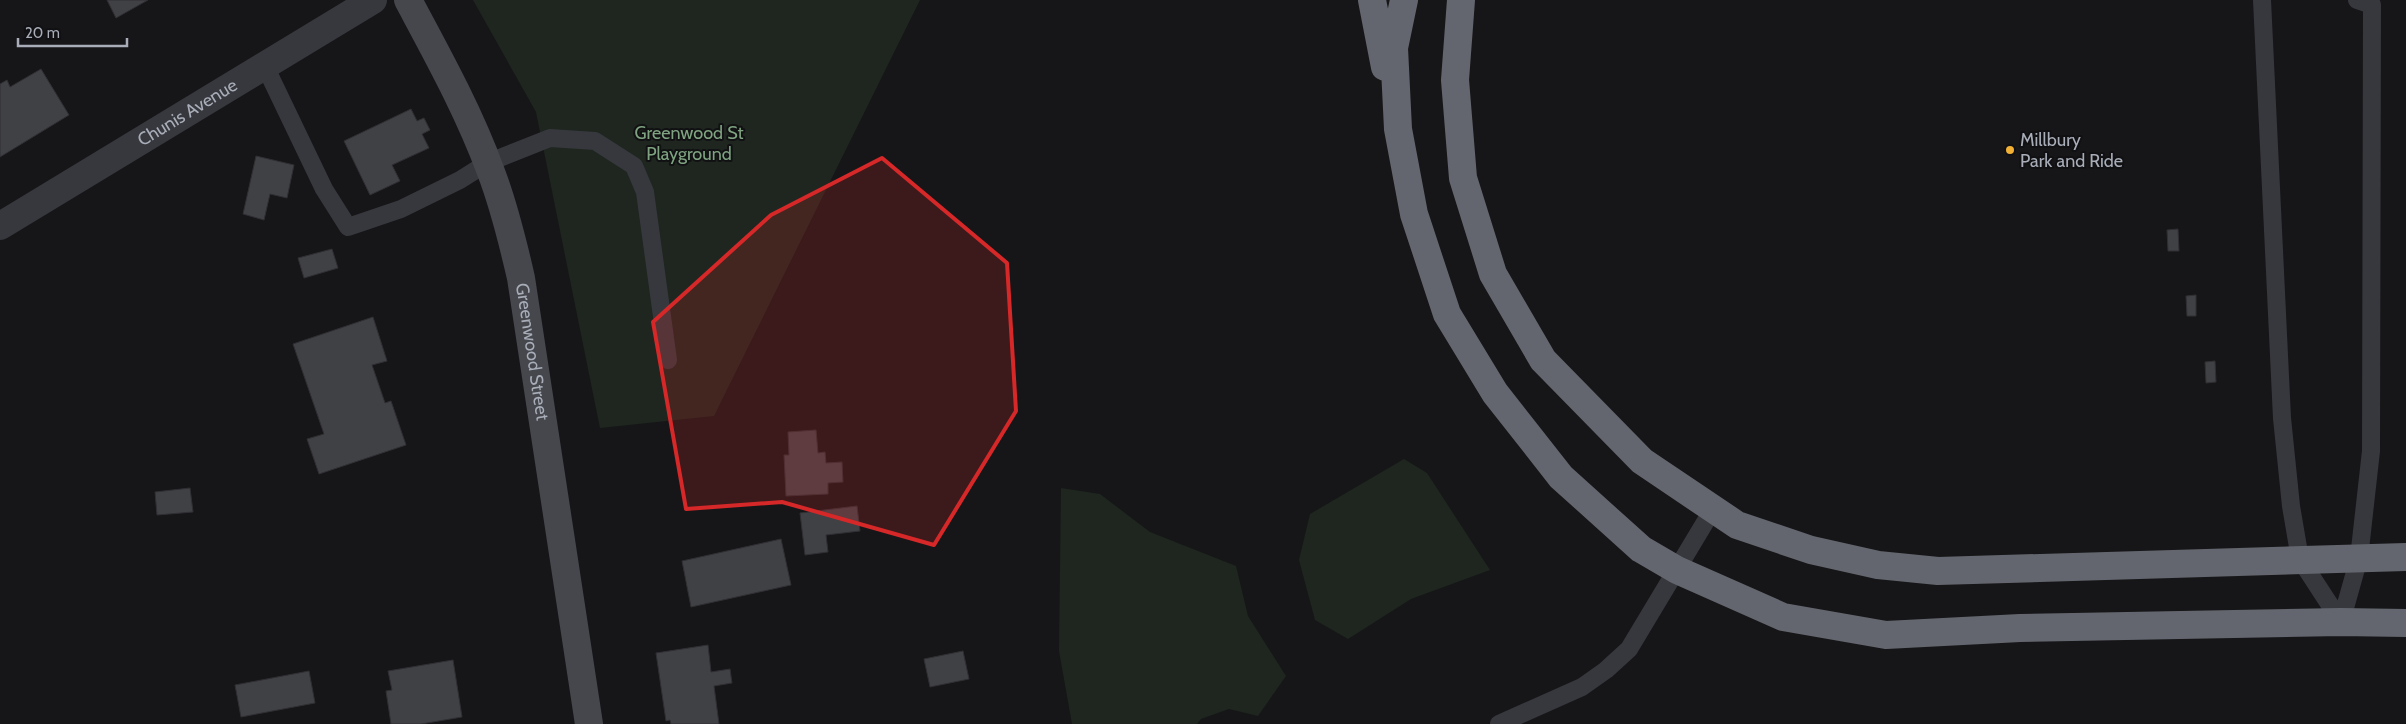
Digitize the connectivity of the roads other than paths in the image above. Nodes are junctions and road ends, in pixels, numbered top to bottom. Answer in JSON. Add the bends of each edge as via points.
{"nodes":[{"id":1,"x":373,"y":0,"type":"edge"},
{"id":2,"x":408,"y":0,"type":"edge"},
{"id":3,"x":1372,"y":0,"type":"edge"},
{"id":4,"x":1404,"y":0,"type":"edge"},
{"id":5,"x":1462,"y":0,"type":"edge"},
{"id":6,"x":2262,"y":0,"type":"edge"},
{"id":7,"x":2357,"y":0,"type":"edge"},
{"id":8,"x":265,"y":66,"type":"junction"},
{"id":9,"x":1398,"y":128,"type":"junction"},
{"id":10,"x":488,"y":163,"type":"junction"},
{"id":11,"x":0,"y":226,"type":"edge"},
{"id":12,"x":668,"y":360,"type":"dead end"},
{"id":13,"x":1713,"y":509,"type":"junction"},
{"id":14,"x":2406,"y":557,"type":"edge"},
{"id":15,"x":2359,"y":558,"type":"junction"},
{"id":16,"x":2300,"y":559,"type":"junction"},
{"id":17,"x":1677,"y":570,"type":"junction"},
{"id":18,"x":2341,"y":622,"type":"junction"},
{"id":19,"x":2406,"y":623,"type":"edge"},
{"id":20,"x":589,"y":724,"type":"edge"},
{"id":21,"x":1500,"y":724,"type":"edge"}],
"edges":[{"from":1,"to":8,"type":"street","name":"Chunis Avenue"},
{"from":2,"to":10,"type":"street","name":"Greenwood Street","via":[[463,106]]},
{"from":3,"to":9,"type":"highway"},
{"from":4,"to":9,"type":"highway","via":[[1394,48]]},
{"from":5,"to":13,"type":"highway","via":[[1455,80],[1463,178],[1493,274],[1543,360],[1642,461]]},
{"from":6,"to":16,"type":"lane","via":[[2282,418]]},
{"from":7,"to":15,"type":"lane","via":[[2372,5],[2371,451]]},
{"from":8,"to":10,"type":"lane","via":[[324,189],[348,228],[402,210]]},
{"from":8,"to":11,"type":"street","name":"Chunis Avenue"},
{"from":9,"to":17,"type":"highway","via":[[1414,214],[1448,314],[1495,393],[1561,477],[1641,549]]},
{"from":10,"to":12,"type":"lane","via":[[550,138],[595,140],[634,166],[645,192]]},
{"from":10,"to":20,"type":"street","name":"Greenwood Street","via":[[521,278]]},
{"from":13,"to":16,"type":"highway","via":[[1737,526],[1811,550],[1878,565],[1938,571]]},
{"from":13,"to":17,"type":"lane"},
{"from":14,"to":15,"type":"highway"},
{"from":15,"to":16,"type":"highway"},
{"from":15,"to":18,"type":"lane"},
{"from":16,"to":18,"type":"lane"},
{"from":17,"to":18,"type":"highway","via":[[1783,617],[1886,635],[2020,628]]},
{"from":17,"to":21,"type":"lane","via":[[1629,649],[1606,670],[1582,687]]},
{"from":18,"to":19,"type":"highway"}]}
